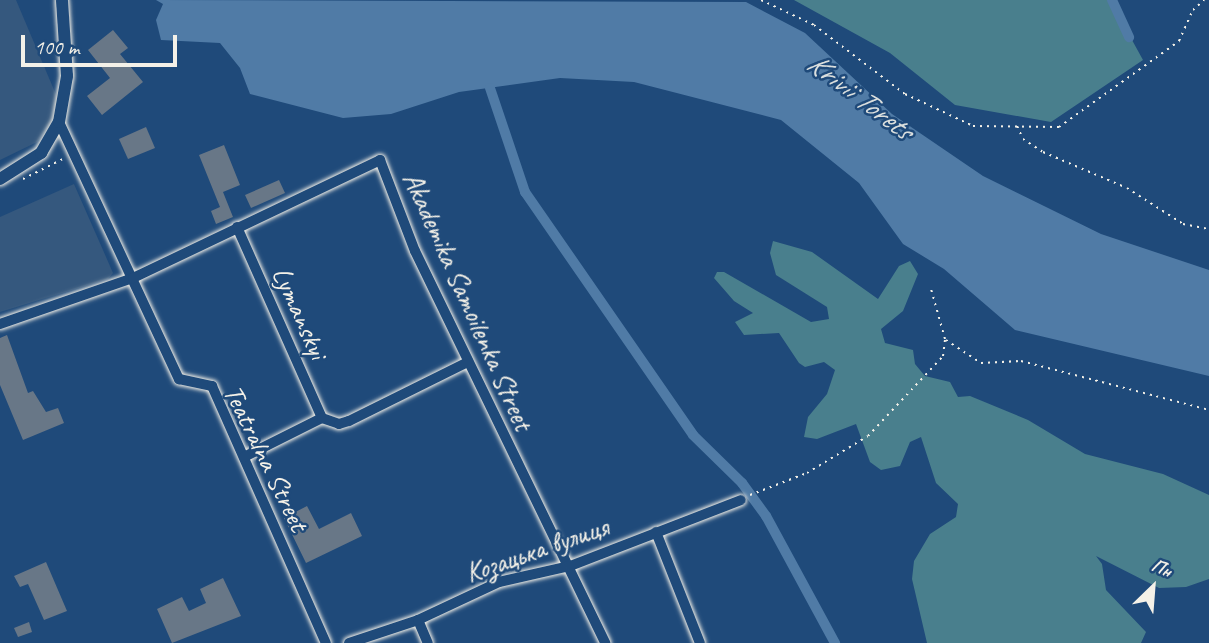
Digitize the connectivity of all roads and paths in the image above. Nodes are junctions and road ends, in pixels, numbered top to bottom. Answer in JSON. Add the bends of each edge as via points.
{"nodes":[{"id":1,"x":62,"y":0,"type":"edge"},
{"id":2,"x":761,"y":0,"type":"edge"},
{"id":3,"x":1204,"y":0,"type":"edge"},
{"id":4,"x":59,"y":122,"type":"junction"},
{"id":5,"x":1016,"y":125,"type":"junction"},
{"id":6,"x":74,"y":154,"type":"junction"},
{"id":7,"x":6,"y":182,"type":"edge"},
{"id":8,"x":237,"y":227,"type":"junction"},
{"id":9,"x":1209,"y":229,"type":"edge"},
{"id":10,"x":133,"y":278,"type":"junction"},
{"id":11,"x":931,"y":289,"type":"dead end"},
{"id":12,"x":0,"y":324,"type":"edge"},
{"id":13,"x":945,"y":340,"type":"junction"},
{"id":14,"x":468,"y":362,"type":"junction"},
{"id":15,"x":1209,"y":410,"type":"edge"},
{"id":16,"x":322,"y":418,"type":"junction"},
{"id":17,"x":244,"y":457,"type":"junction"},
{"id":18,"x":743,"y":499,"type":"joint"},
{"id":19,"x":656,"y":533,"type":"junction"},
{"id":20,"x":570,"y":566,"type":"junction"},
{"id":21,"x":418,"y":620,"type":"junction"},
{"id":22,"x":326,"y":643,"type":"edge"},
{"id":23,"x":349,"y":643,"type":"edge"},
{"id":24,"x":428,"y":643,"type":"edge"},
{"id":25,"x":605,"y":643,"type":"edge"},
{"id":26,"x":700,"y":643,"type":"edge"}],
"edges":[{"from":1,"to":4,"type":"street","via":[[66,76]]},
{"from":2,"to":5,"type":"path","via":[[814,26],[905,94],[973,126]]},
{"from":3,"to":5,"type":"path","via":[[1193,10],[1180,41],[1059,127]]},
{"from":4,"to":6,"type":"street","name":"Teatralna Street"},
{"from":4,"to":7,"type":"street","via":[[41,153]]},
{"from":5,"to":9,"type":"path","via":[[1023,139],[1043,152],[1127,188],[1183,224]]},
{"from":6,"to":7,"type":"path"},
{"from":6,"to":10,"type":"street","name":"Teatralna Street"},
{"from":8,"to":10,"type":"street","name":"Akademika Samoilenka Street"},
{"from":8,"to":14,"type":"street","name":"Akademika Samoilenka Street","via":[[380,160],[415,251]]},
{"from":8,"to":16,"type":"street","name":"Lymanskyi"},
{"from":10,"to":12,"type":"street","name":"Akademika Samoilenka Street"},
{"from":10,"to":17,"type":"street","name":"Teatralna Street","via":[[179,379],[212,386]]},
{"from":11,"to":13,"type":"path"},
{"from":13,"to":15,"type":"path","via":[[981,363],[1021,361]]},
{"from":13,"to":18,"type":"path","via":[[943,356],[869,436],[807,473]]},
{"from":14,"to":16,"type":"street","via":[[349,421],[339,424]]},
{"from":14,"to":20,"type":"street","name":"Akademika Samoilenka Street","via":[[551,540]]},
{"from":16,"to":17,"type":"street"},
{"from":17,"to":22,"type":"street","name":"Teatralna Street"},
{"from":18,"to":19,"type":"street","name":"Козацька вулиця"},
{"from":19,"to":20,"type":"street","name":"Козацька вулиця"},
{"from":19,"to":26,"type":"street"},
{"from":20,"to":21,"type":"street","name":"Козацька вулиця","via":[[499,582]]},
{"from":20,"to":25,"type":"street","name":"Akademika Samoilenka Street"},
{"from":21,"to":23,"type":"street","name":"Козацька вулиця"},
{"from":21,"to":24,"type":"street"}]}
